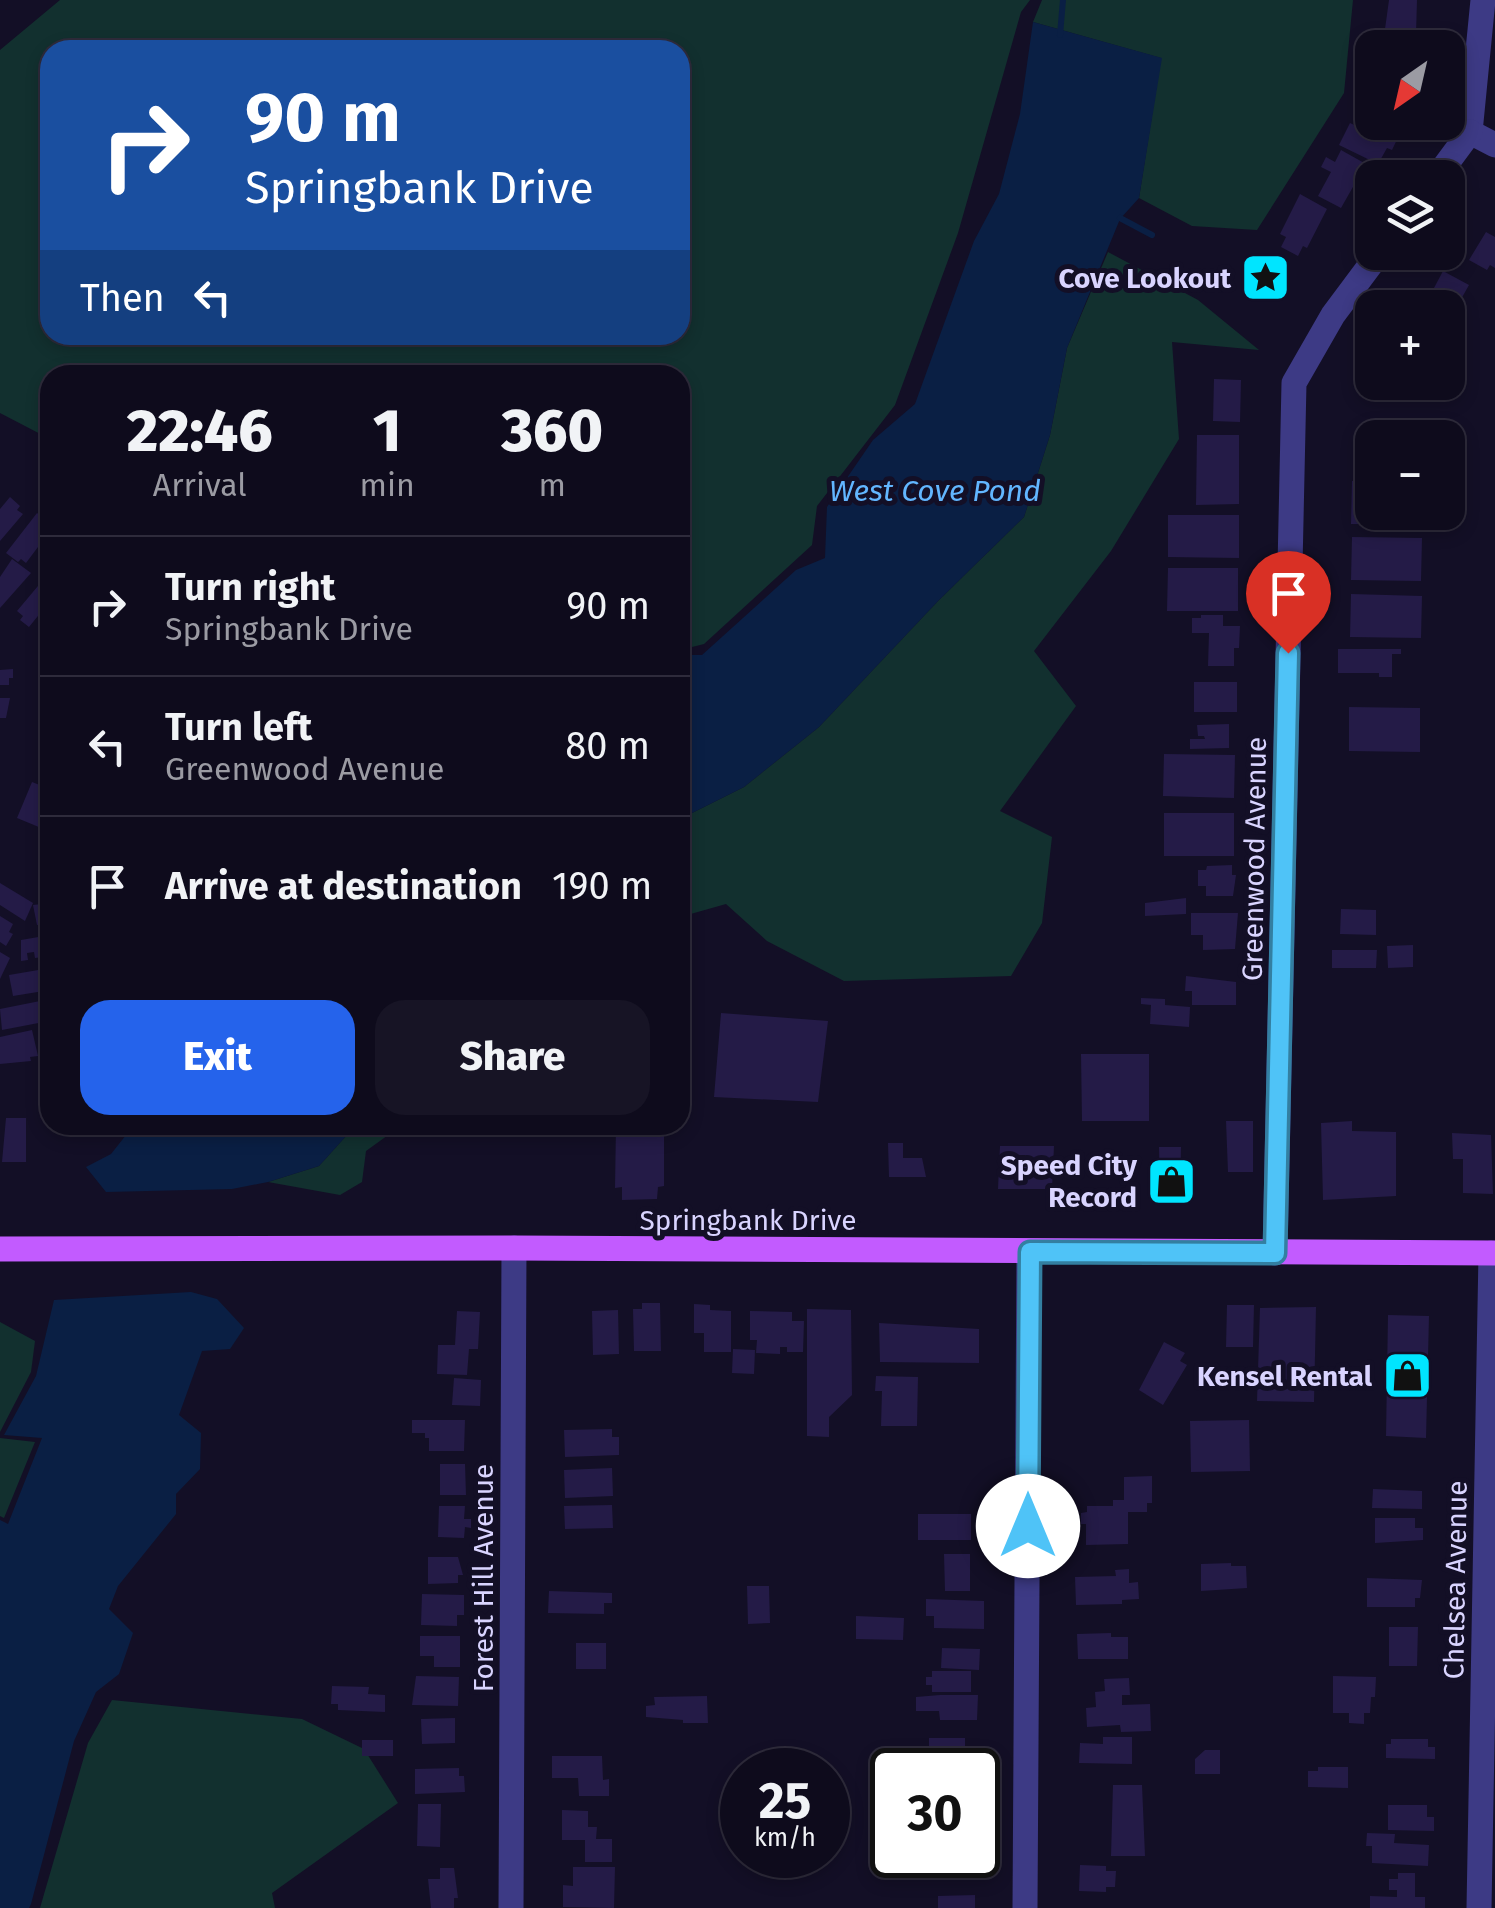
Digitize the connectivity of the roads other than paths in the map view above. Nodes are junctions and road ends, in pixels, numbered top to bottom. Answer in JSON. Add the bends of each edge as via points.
{"nodes":[{"id":1,"x":1483,"y":0,"type":"edge"},
{"id":2,"x":1470,"y":132,"type":"junction"},
{"id":3,"x":1495,"y":145,"type":"edge"},
{"id":4,"x":1449,"y":160,"type":"edge"},
{"id":5,"x":1367,"y":270,"type":"edge"},
{"id":6,"x":514,"y":1248,"type":"junction"},
{"id":7,"x":0,"y":1249,"type":"edge"},
{"id":8,"x":1030,"y":1252,"type":"junction"},
{"id":9,"x":1275,"y":1253,"type":"junction"},
{"id":10,"x":1493,"y":1253,"type":"edge"},
{"id":11,"x":512,"y":1908,"type":"edge"},
{"id":12,"x":1025,"y":1908,"type":"edge"},
{"id":13,"x":1479,"y":1908,"type":"edge"}],
"edges":[{"from":1,"to":2,"type":"street"},
{"from":2,"to":3,"type":"street"},
{"from":2,"to":4,"type":"street"},
{"from":5,"to":9,"type":"street","name":"Greenwood Avenue","via":[[1294,383]]},
{"from":6,"to":7,"type":"main road","name":"Springbank Drive"},
{"from":6,"to":8,"type":"main road","name":"Springbank Drive"},
{"from":6,"to":11,"type":"street","name":"Forest Hill Avenue"},
{"from":8,"to":9,"type":"main road","name":"Springbank Drive"},
{"from":8,"to":12,"type":"street"},
{"from":9,"to":10,"type":"main road","name":"Springbank Drive"},
{"from":10,"to":13,"type":"street","name":"Chelsea Avenue"}]}
